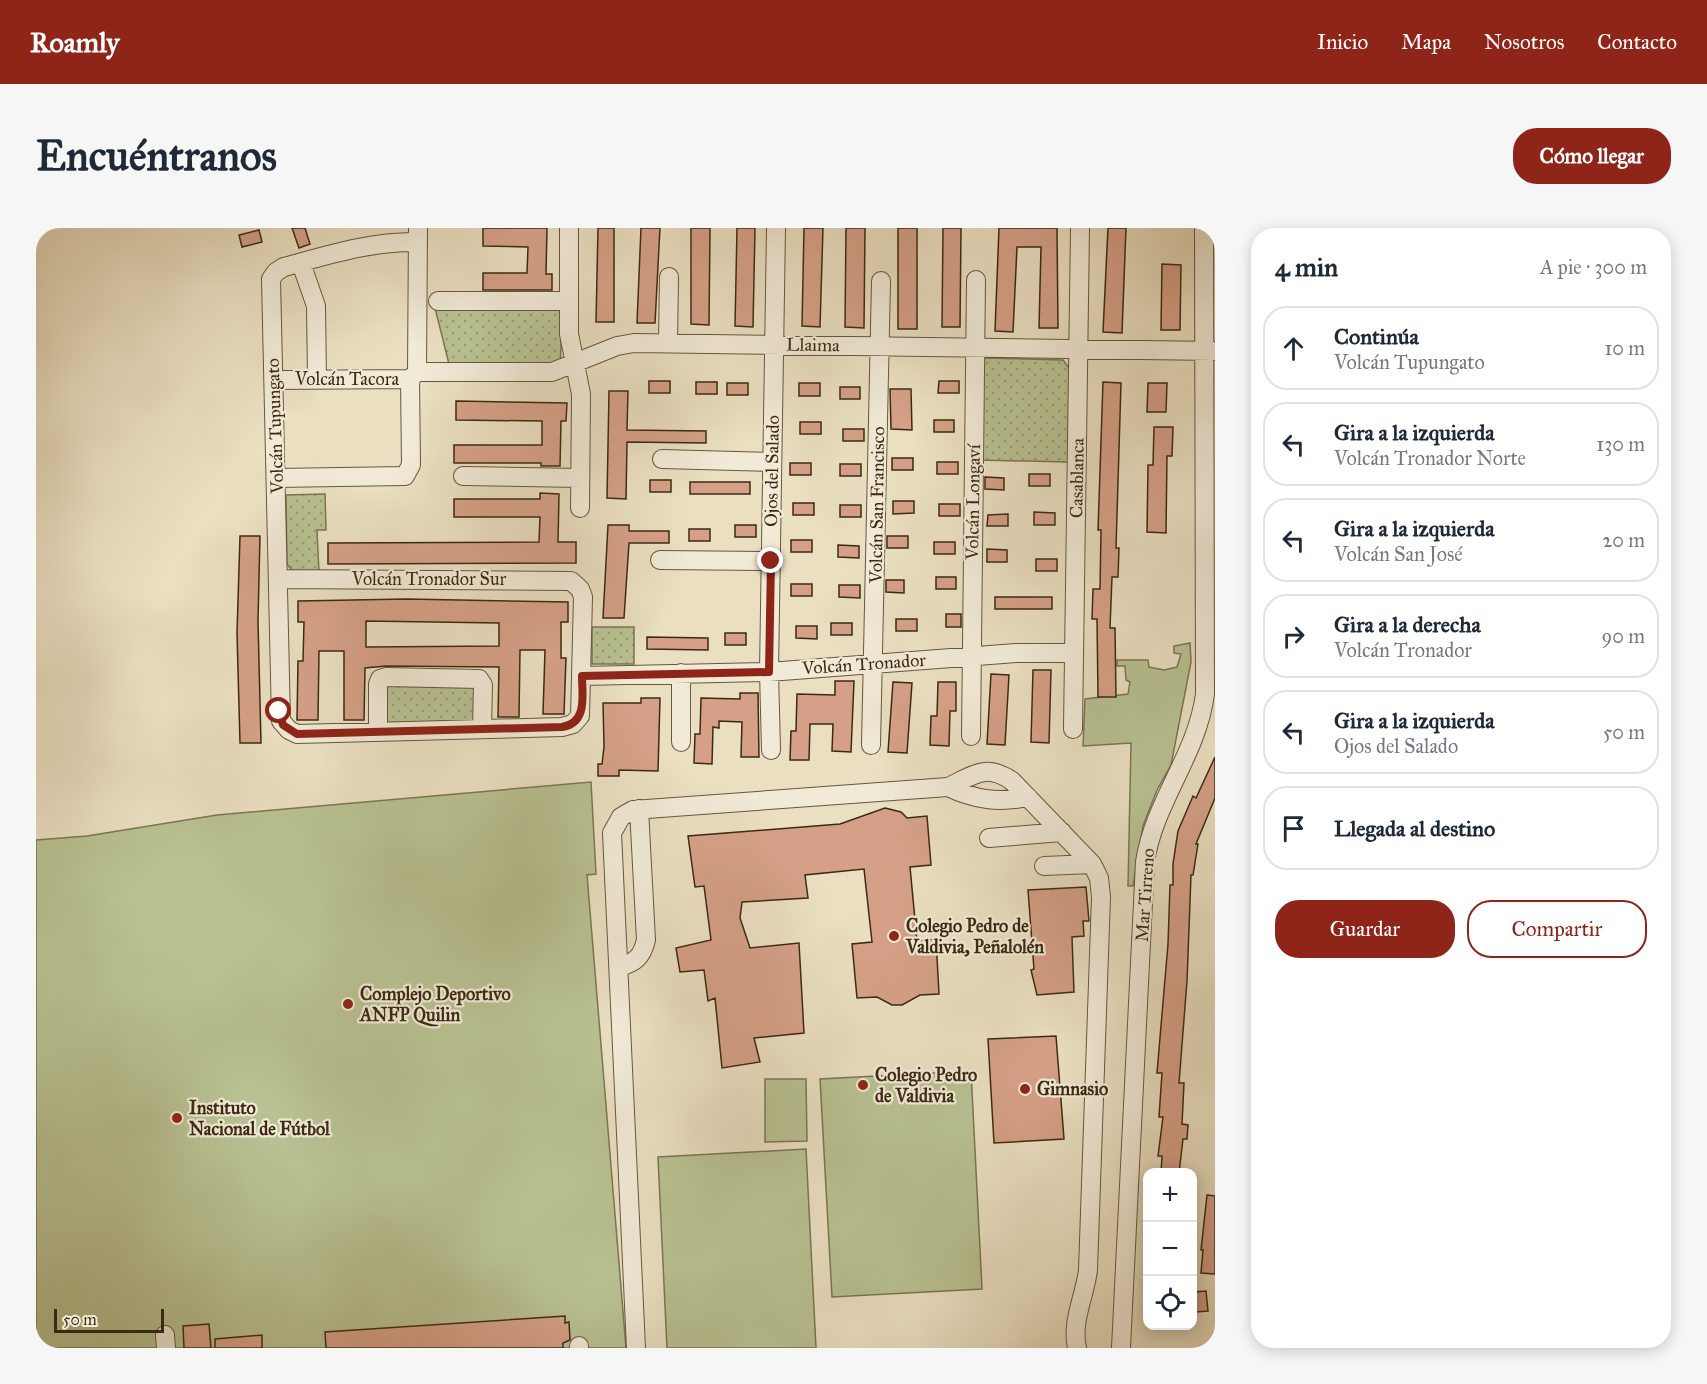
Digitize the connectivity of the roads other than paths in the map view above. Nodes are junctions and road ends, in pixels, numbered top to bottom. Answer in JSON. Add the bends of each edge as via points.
{"nodes":[{"id":1,"x":568,"y":228,"type":"edge"},
{"id":2,"x":776,"y":228,"type":"edge"},
{"id":3,"x":1080,"y":228,"type":"edge"},
{"id":4,"x":1204,"y":228,"type":"edge"},
{"id":5,"x":418,"y":235,"type":"edge"},
{"id":6,"x":301,"y":262,"type":"junction"},
{"id":7,"x":669,"y":277,"type":"dead end"},
{"id":8,"x":976,"y":280,"type":"dead end"},
{"id":9,"x":881,"y":281,"type":"dead end"},
{"id":10,"x":438,"y":301,"type":"dead end"},
{"id":11,"x":568,"y":301,"type":"junction"},
{"id":12,"x":668,"y":343,"type":"junction"},
{"id":13,"x":774,"y":345,"type":"junction"},
{"id":14,"x":880,"y":346,"type":"junction"},
{"id":15,"x":975,"y":348,"type":"junction"},
{"id":16,"x":1078,"y":349,"type":"junction"},
{"id":17,"x":1209,"y":351,"type":"edge"},
{"id":18,"x":575,"y":362,"type":"junction"},
{"id":19,"x":414,"y":376,"type":"junction"},
{"id":20,"x":274,"y":380,"type":"junction"},
{"id":21,"x":317,"y":380,"type":"junction"},
{"id":22,"x":662,"y":459,"type":"dead end"},
{"id":23,"x":772,"y":462,"type":"junction"},
{"id":24,"x":463,"y":476,"type":"dead end"},
{"id":25,"x":276,"y":478,"type":"junction"},
{"id":26,"x":580,"y":478,"type":"junction"},
{"id":27,"x":580,"y":508,"type":"dead end"},
{"id":28,"x":660,"y":560,"type":"dead end"},
{"id":29,"x":771,"y":561,"type":"junction"},
{"id":30,"x":1210,"y":578,"type":"edge"},
{"id":31,"x":279,"y":579,"type":"junction"},
{"id":32,"x":1074,"y":653,"type":"junction"},
{"id":33,"x":971,"y":656,"type":"junction"},
{"id":34,"x":874,"y":663,"type":"junction"},
{"id":35,"x":769,"y":672,"type":"junction"},
{"id":36,"x":681,"y":673,"type":"junction"},
{"id":37,"x":582,"y":676,"type":"junction"},
{"id":38,"x":1206,"y":728,"type":"edge"},
{"id":39,"x":482,"y":729,"type":"junction"},
{"id":40,"x":1073,"y":729,"type":"dead end"},
{"id":41,"x":378,"y":732,"type":"junction"},
{"id":42,"x":971,"y":735,"type":"dead end"},
{"id":43,"x":681,"y":742,"type":"dead end"},
{"id":44,"x":871,"y":745,"type":"dead end"},
{"id":45,"x":771,"y":750,"type":"dead end"},
{"id":46,"x":948,"y":786,"type":"junction"},
{"id":47,"x":1028,"y":797,"type":"junction"},
{"id":48,"x":639,"y":809,"type":"junction"},
{"id":49,"x":1062,"y":832,"type":"junction"},
{"id":50,"x":989,"y":838,"type":"dead end"},
{"id":51,"x":1092,"y":864,"type":"junction"},
{"id":52,"x":1044,"y":866,"type":"dead end"},
{"id":53,"x":619,"y":967,"type":"junction"},
{"id":54,"x":1123,"y":1322,"type":"junction"},
{"id":55,"x":636,"y":1348,"type":"edge"},
{"id":56,"x":1077,"y":1348,"type":"edge"},
{"id":57,"x":1121,"y":1348,"type":"edge"},
{"id":58,"x":1136,"y":1348,"type":"edge"}],
"edges":[{"from":1,"to":11,"type":"street"},
{"from":2,"to":13,"type":"street","name":"Ojos del Salado"},
{"from":3,"to":16,"type":"street","name":"Casablanca"},
{"from":4,"to":17,"type":"street","name":"Mar Tirreno"},
{"from":5,"to":6,"type":"street","name":"Volcán Tupungato"},
{"from":5,"to":19,"type":"street"},
{"from":6,"to":20,"type":"street","name":"Volcán Tupungato","via":[[279,269],[270,284]]},
{"from":6,"to":21,"type":"street","via":[[316,306]]},
{"from":7,"to":12,"type":"street"},
{"from":8,"to":15,"type":"street","name":"Volcán Longaví"},
{"from":9,"to":14,"type":"street","name":"Volcán San Francisco"},
{"from":10,"to":11,"type":"street"},
{"from":11,"to":18,"type":"street","via":[[568,334]]},
{"from":12,"to":13,"type":"street","name":"Llaima"},
{"from":12,"to":18,"type":"street","name":"Llaima","via":[[624,343]]},
{"from":13,"to":14,"type":"street","name":"Llaima"},
{"from":13,"to":23,"type":"street","name":"Ojos del Salado"},
{"from":14,"to":15,"type":"street","name":"Llaima"},
{"from":14,"to":34,"type":"street","name":"Volcán San Francisco"},
{"from":15,"to":16,"type":"street","name":"Llaima"},
{"from":15,"to":33,"type":"street","name":"Volcán Longaví"},
{"from":16,"to":17,"type":"street","name":"Llaima"},
{"from":16,"to":32,"type":"street","name":"Casablanca"},
{"from":17,"to":30,"type":"street","name":"Mar Tirreno"},
{"from":18,"to":19,"type":"street","name":"Llaima","via":[[543,372]]},
{"from":18,"to":26,"type":"street","via":[[581,393]]},
{"from":19,"to":21,"type":"street","name":"Volcán Tacora"},
{"from":19,"to":25,"type":"street","via":[[408,474],[398,478]]},
{"from":20,"to":21,"type":"street","name":"Volcán Tacora"},
{"from":20,"to":25,"type":"street","name":"Volcán Tupungato"},
{"from":22,"to":23,"type":"street"},
{"from":23,"to":29,"type":"street","name":"Ojos del Salado"},
{"from":24,"to":26,"type":"street"},
{"from":25,"to":31,"type":"street","name":"Volcán Tupungato"},
{"from":26,"to":27,"type":"street"},
{"from":28,"to":29,"type":"street"},
{"from":29,"to":35,"type":"street","name":"Ojos del Salado"},
{"from":30,"to":38,"type":"street","name":"Mar Tirreno"},
{"from":31,"to":37,"type":"street","name":"Volcán Tronador Sur","via":[[564,580],[578,586],[583,597]]},
{"from":31,"to":41,"type":"street","name":"Volcán Tupungato","via":[[279,711],[286,728],[297,734]]},
{"from":32,"to":33,"type":"street","name":"Volcán Tronador"},
{"from":32,"to":40,"type":"street","name":"Casablanca"},
{"from":33,"to":34,"type":"street","name":"Volcán Tronador"},
{"from":33,"to":42,"type":"street","name":"Volcán Longaví"},
{"from":34,"to":35,"type":"street","name":"Volcán Tronador"},
{"from":34,"to":44,"type":"street","name":"Volcán San Francisco"},
{"from":35,"to":36,"type":"street","name":"Volcán Tronador"},
{"from":35,"to":45,"type":"street","name":"Ojos del Salado"},
{"from":36,"to":37,"type":"street","name":"Volcán Tronador"},
{"from":36,"to":43,"type":"street"},
{"from":37,"to":39,"type":"street","via":[[581,712],[576,721],[562,727]]},
{"from":38,"to":54,"type":"street","name":"Mar Tirreno","via":[[1154,824],[1145,862]]},
{"from":39,"to":41,"type":"street"},
{"from":39,"to":41,"type":"street","via":[[483,685],[479,679],[386,677],[378,684]]},
{"from":46,"to":47,"type":"street","via":[[985,800]]},
{"from":46,"to":47,"type":"street","via":[[984,770],[999,772]]},
{"from":46,"to":48,"type":"street"},
{"from":47,"to":49,"type":"street"},
{"from":48,"to":53,"type":"street","via":[[621,817],[612,833]]},
{"from":48,"to":53,"type":"street","via":[[646,940],[644,952],[638,958]]},
{"from":49,"to":50,"type":"street"},
{"from":49,"to":51,"type":"street"},
{"from":51,"to":52,"type":"street"},
{"from":51,"to":56,"type":"street","via":[[1101,897],[1088,1270],[1077,1318]]},
{"from":53,"to":55,"type":"street"},
{"from":54,"to":57,"type":"street","name":"Mar Tirreno"},
{"from":54,"to":58,"type":"street","name":"Mar Tirreno"}]}
